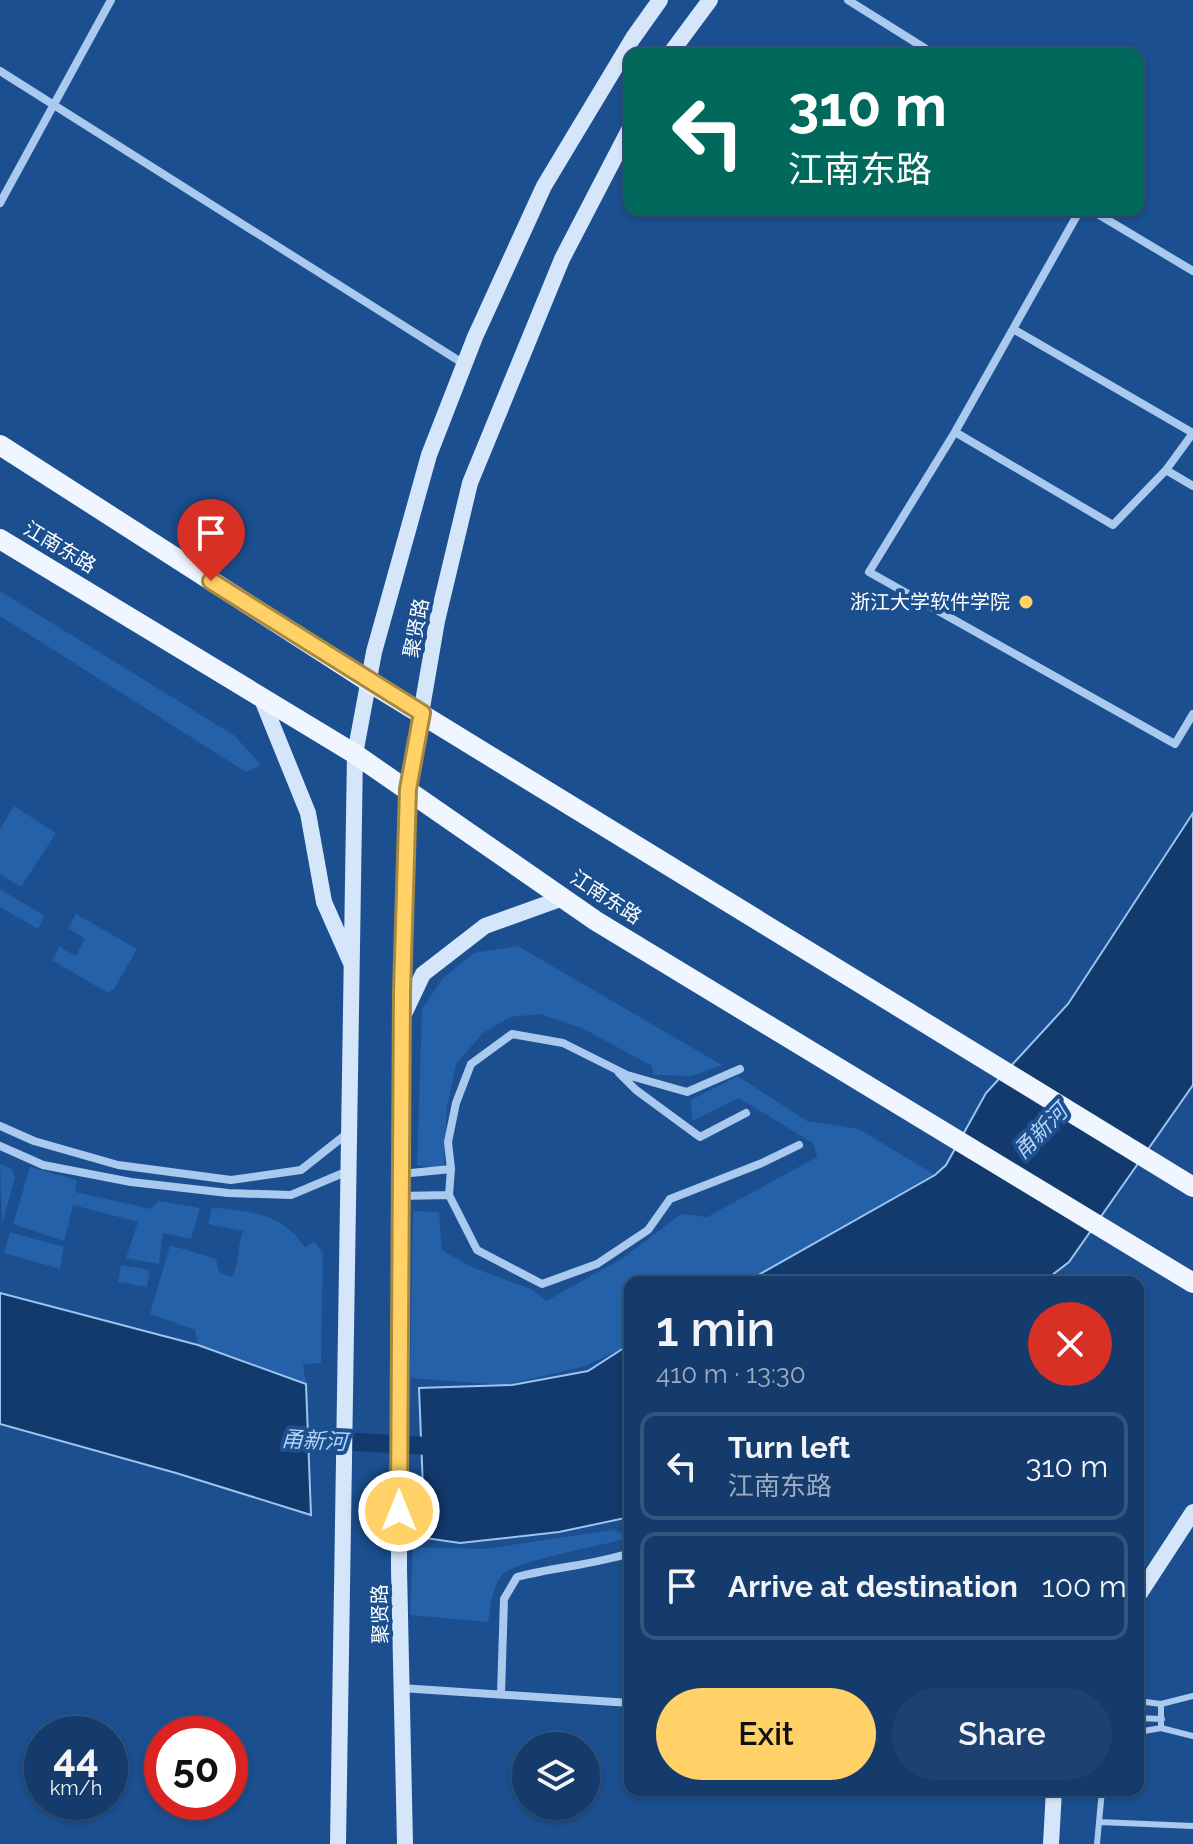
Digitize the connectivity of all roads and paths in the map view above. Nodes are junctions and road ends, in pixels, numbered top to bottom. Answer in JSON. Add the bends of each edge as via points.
{"nodes":[{"id":1,"x":111,"y":0,"type":"edge"},
{"id":2,"x":660,"y":0,"type":"edge"},
{"id":3,"x":710,"y":0,"type":"edge"},
{"id":4,"x":848,"y":0,"type":"edge"},
{"id":5,"x":627,"y":48,"type":"edge"},
{"id":6,"x":674,"y":48,"type":"edge"},
{"id":7,"x":924,"y":48,"type":"edge"},
{"id":8,"x":624,"y":53,"type":"edge"},
{"id":9,"x":0,"y":71,"type":"edge"},
{"id":10,"x":53,"y":104,"type":"junction"},
{"id":11,"x":624,"y":140,"type":"edge"},
{"id":12,"x":0,"y":203,"type":"edge"},
{"id":13,"x":1077,"y":216,"type":"edge"},
{"id":14,"x":1101,"y":216,"type":"edge"},
{"id":15,"x":1193,"y":271,"type":"edge"},
{"id":16,"x":1013,"y":329,"type":"junction"},
{"id":17,"x":464,"y":364,"type":"junction"},
{"id":18,"x":955,"y":432,"type":"junction"},
{"id":19,"x":1193,"y":433,"type":"edge"},
{"id":20,"x":0,"y":445,"type":"edge"},
{"id":21,"x":1166,"y":470,"type":"junction"},
{"id":22,"x":1193,"y":486,"type":"edge"},
{"id":23,"x":0,"y":539,"type":"edge"},
{"id":24,"x":369,"y":682,"type":"junction"},
{"id":25,"x":261,"y":697,"type":"junction"},
{"id":26,"x":422,"y":713,"type":"junction"},
{"id":27,"x":1193,"y":714,"type":"edge"},
{"id":28,"x":355,"y":754,"type":"junction"},
{"id":29,"x":408,"y":789,"type":"junction"},
{"id":30,"x":563,"y":898,"type":"junction"},
{"id":31,"x":353,"y":968,"type":"junction"},
{"id":32,"x":401,"y":1021,"type":"junction"},
{"id":33,"x":616,"y":1069,"type":"junction"},
{"id":34,"x":740,"y":1069,"type":"dead end"},
{"id":35,"x":746,"y":1113,"type":"dead end"},
{"id":36,"x":0,"y":1126,"type":"edge"},
{"id":37,"x":350,"y":1132,"type":"junction"},
{"id":38,"x":799,"y":1145,"type":"dead end"},
{"id":39,"x":0,"y":1146,"type":"edge"},
{"id":40,"x":451,"y":1169,"type":"junction"},
{"id":41,"x":349,"y":1170,"type":"junction"},
{"id":42,"x":400,"y":1175,"type":"junction"},
{"id":43,"x":1193,"y":1187,"type":"edge"},
{"id":44,"x":449,"y":1195,"type":"junction"},
{"id":45,"x":400,"y":1196,"type":"junction"},
{"id":46,"x":1193,"y":1283,"type":"edge"},
{"id":47,"x":1193,"y":1512,"type":"edge"},
{"id":48,"x":624,"y":1555,"type":"edge"},
{"id":49,"x":1144,"y":1587,"type":"edge"},
{"id":50,"x":401,"y":1688,"type":"junction"},
{"id":51,"x":501,"y":1694,"type":"junction"},
{"id":52,"x":1193,"y":1696,"type":"edge"},
{"id":53,"x":1144,"y":1702,"type":"edge"},
{"id":54,"x":624,"y":1703,"type":"edge"},
{"id":55,"x":1161,"y":1704,"type":"junction"},
{"id":56,"x":1144,"y":1718,"type":"edge"},
{"id":57,"x":1162,"y":1719,"type":"junction"},
{"id":58,"x":1161,"y":1728,"type":"junction"},
{"id":59,"x":1144,"y":1731,"type":"edge"},
{"id":60,"x":1193,"y":1736,"type":"edge"},
{"id":61,"x":1054,"y":1796,"type":"edge"},
{"id":62,"x":1101,"y":1796,"type":"edge"},
{"id":63,"x":1099,"y":1822,"type":"junction"},
{"id":64,"x":1193,"y":1826,"type":"edge"},
{"id":65,"x":338,"y":1844,"type":"edge"},
{"id":66,"x":405,"y":1844,"type":"edge"},
{"id":67,"x":1051,"y":1844,"type":"edge"},
{"id":68,"x":1097,"y":1844,"type":"edge"}],
"edges":[{"from":1,"to":10,"type":"street"},
{"from":2,"to":5,"type":"main road","name":"聚贤路"},
{"from":3,"to":6,"type":"main road"},
{"from":4,"to":7,"type":"street"},
{"from":8,"to":17,"type":"main road","name":"聚贤路","via":[[544,186]]},
{"from":9,"to":10,"type":"street"},
{"from":10,"to":12,"type":"street"},
{"from":10,"to":17,"type":"street"},
{"from":11,"to":26,"type":"main road","name":"聚贤路","via":[[562,259],[470,483],[437,621]]},
{"from":13,"to":16,"type":"street"},
{"from":14,"to":15,"type":"street"},
{"from":16,"to":18,"type":"street"},
{"from":16,"to":19,"type":"street"},
{"from":17,"to":24,"type":"main road","name":"聚贤路","via":[[429,455]]},
{"from":18,"to":21,"type":"street","via":[[1113,525]]},
{"from":18,"to":27,"type":"street","via":[[869,572],[1175,744]]},
{"from":19,"to":21,"type":"street"},
{"from":20,"to":24,"type":"main road"},
{"from":21,"to":22,"type":"street"},
{"from":23,"to":25,"type":"main road","name":"江南东路"},
{"from":24,"to":26,"type":"main road"},
{"from":24,"to":28,"type":"main road","name":"聚贤路"},
{"from":25,"to":28,"type":"main road","name":"江南东路"},
{"from":25,"to":31,"type":"main road","via":[[308,813],[324,902]]},
{"from":26,"to":29,"type":"main road","name":"聚贤路"},
{"from":26,"to":43,"type":"main road"},
{"from":28,"to":29,"type":"main road","name":"江南东路"},
{"from":28,"to":31,"type":"main road","name":"聚贤路"},
{"from":29,"to":30,"type":"main road","name":"江南东路"},
{"from":29,"to":32,"type":"main road","name":"聚贤路"},
{"from":30,"to":32,"type":"main road","via":[[485,926],[423,974]]},
{"from":30,"to":46,"type":"main road","name":"江南东路"},
{"from":31,"to":37,"type":"main road","name":"聚贤路"},
{"from":32,"to":42,"type":"main road","name":"聚贤路"},
{"from":33,"to":34,"type":"street","via":[[687,1092]]},
{"from":33,"to":35,"type":"street","via":[[700,1137]]},
{"from":33,"to":40,"type":"street","via":[[563,1043],[512,1034],[471,1064],[448,1142]]},
{"from":36,"to":37,"type":"street","via":[[118,1165],[231,1180],[301,1170]]},
{"from":37,"to":41,"type":"main road","name":"聚贤路"},
{"from":38,"to":44,"type":"street","via":[[670,1199],[648,1230],[597,1264],[542,1284],[477,1250]]},
{"from":39,"to":41,"type":"street","via":[[43,1165],[228,1193],[291,1195]]},
{"from":40,"to":42,"type":"street"},
{"from":40,"to":44,"type":"street"},
{"from":41,"to":65,"type":"main road","name":"聚贤路"},
{"from":42,"to":45,"type":"main road","name":"聚贤路"},
{"from":44,"to":45,"type":"street"},
{"from":45,"to":50,"type":"main road","name":"聚贤路"},
{"from":47,"to":49,"type":"main road"},
{"from":48,"to":51,"type":"street","via":[[517,1577],[504,1599]]},
{"from":50,"to":51,"type":"street"},
{"from":50,"to":66,"type":"main road","name":"聚贤路"},
{"from":51,"to":54,"type":"street"},
{"from":52,"to":55,"type":"lane"},
{"from":53,"to":55,"type":"lane"},
{"from":55,"to":57,"type":"lane"},
{"from":56,"to":57,"type":"lane"},
{"from":57,"to":58,"type":"lane"},
{"from":58,"to":59,"type":"lane"},
{"from":58,"to":60,"type":"lane"},
{"from":61,"to":67,"type":"main road"},
{"from":62,"to":63,"type":"lane"},
{"from":63,"to":64,"type":"lane"},
{"from":63,"to":68,"type":"lane"}]}
